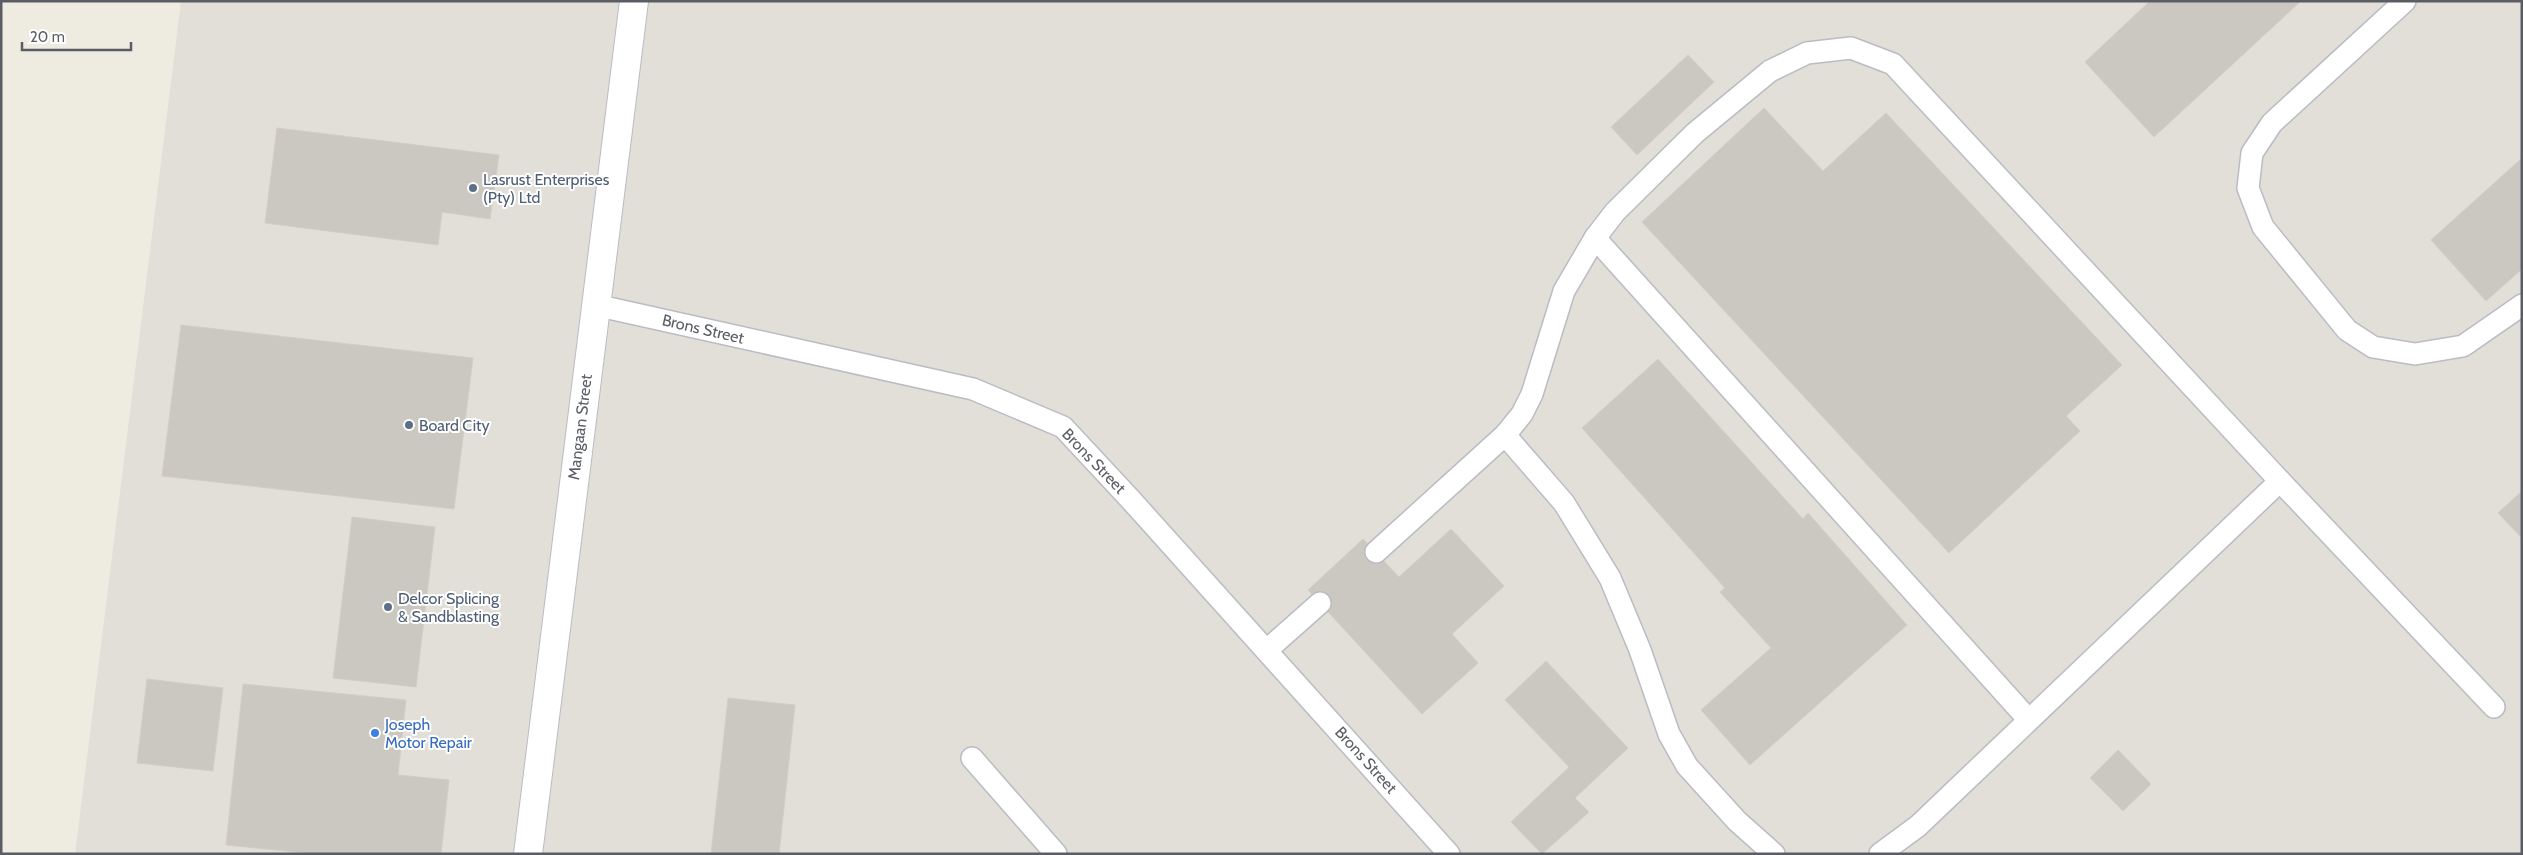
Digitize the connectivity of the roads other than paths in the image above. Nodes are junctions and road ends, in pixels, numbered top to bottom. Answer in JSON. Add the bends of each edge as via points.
{"nodes":[{"id":1,"x":634,"y":1,"type":"edge"},
{"id":2,"x":2405,"y":1,"type":"edge"},
{"id":3,"x":1595,"y":238,"type":"junction"},
{"id":4,"x":595,"y":305,"type":"junction"},
{"id":5,"x":2522,"y":305,"type":"edge"},
{"id":6,"x":1505,"y":435,"type":"junction"},
{"id":7,"x":2280,"y":481,"type":"junction"},
{"id":8,"x":1376,"y":552,"type":"dead end"},
{"id":9,"x":1320,"y":603,"type":"dead end"},
{"id":10,"x":1267,"y":650,"type":"junction"},
{"id":11,"x":2494,"y":707,"type":"dead end"},
{"id":12,"x":2028,"y":719,"type":"junction"},
{"id":13,"x":972,"y":758,"type":"dead end"},
{"id":14,"x":528,"y":854,"type":"edge"},
{"id":15,"x":1056,"y":854,"type":"edge"},
{"id":16,"x":1449,"y":854,"type":"edge"},
{"id":17,"x":1774,"y":854,"type":"edge"},
{"id":18,"x":1880,"y":854,"type":"edge"}],
"edges":[{"from":1,"to":4,"type":"street","name":"Mangaan Street"},
{"from":2,"to":5,"type":"lane","via":[[2272,123],[2252,153],[2248,188],[2251,196],[2263,227],[2347,330],[2374,347],[2415,354],[2463,346]]},
{"from":3,"to":6,"type":"lane","via":[[1564,291],[1532,394],[1522,414]]},
{"from":3,"to":7,"type":"lane","via":[[1615,212],[1695,133],[1770,72],[1807,53],[1850,48],[1892,64]]},
{"from":3,"to":12,"type":"lane"},
{"from":4,"to":10,"type":"lane","name":"Brons Street","via":[[973,389],[1063,427]]},
{"from":4,"to":14,"type":"street","name":"Mangaan Street"},
{"from":6,"to":8,"type":"lane"},
{"from":6,"to":17,"type":"lane","via":[[1564,503],[1610,578],[1670,734],[1687,766],[1737,821]]},
{"from":7,"to":11,"type":"lane"},
{"from":7,"to":12,"type":"lane"},
{"from":9,"to":10,"type":"lane"},
{"from":10,"to":16,"type":"lane","name":"Brons Street"},
{"from":12,"to":18,"type":"lane","via":[[1918,826]]},
{"from":13,"to":15,"type":"lane"}]}
